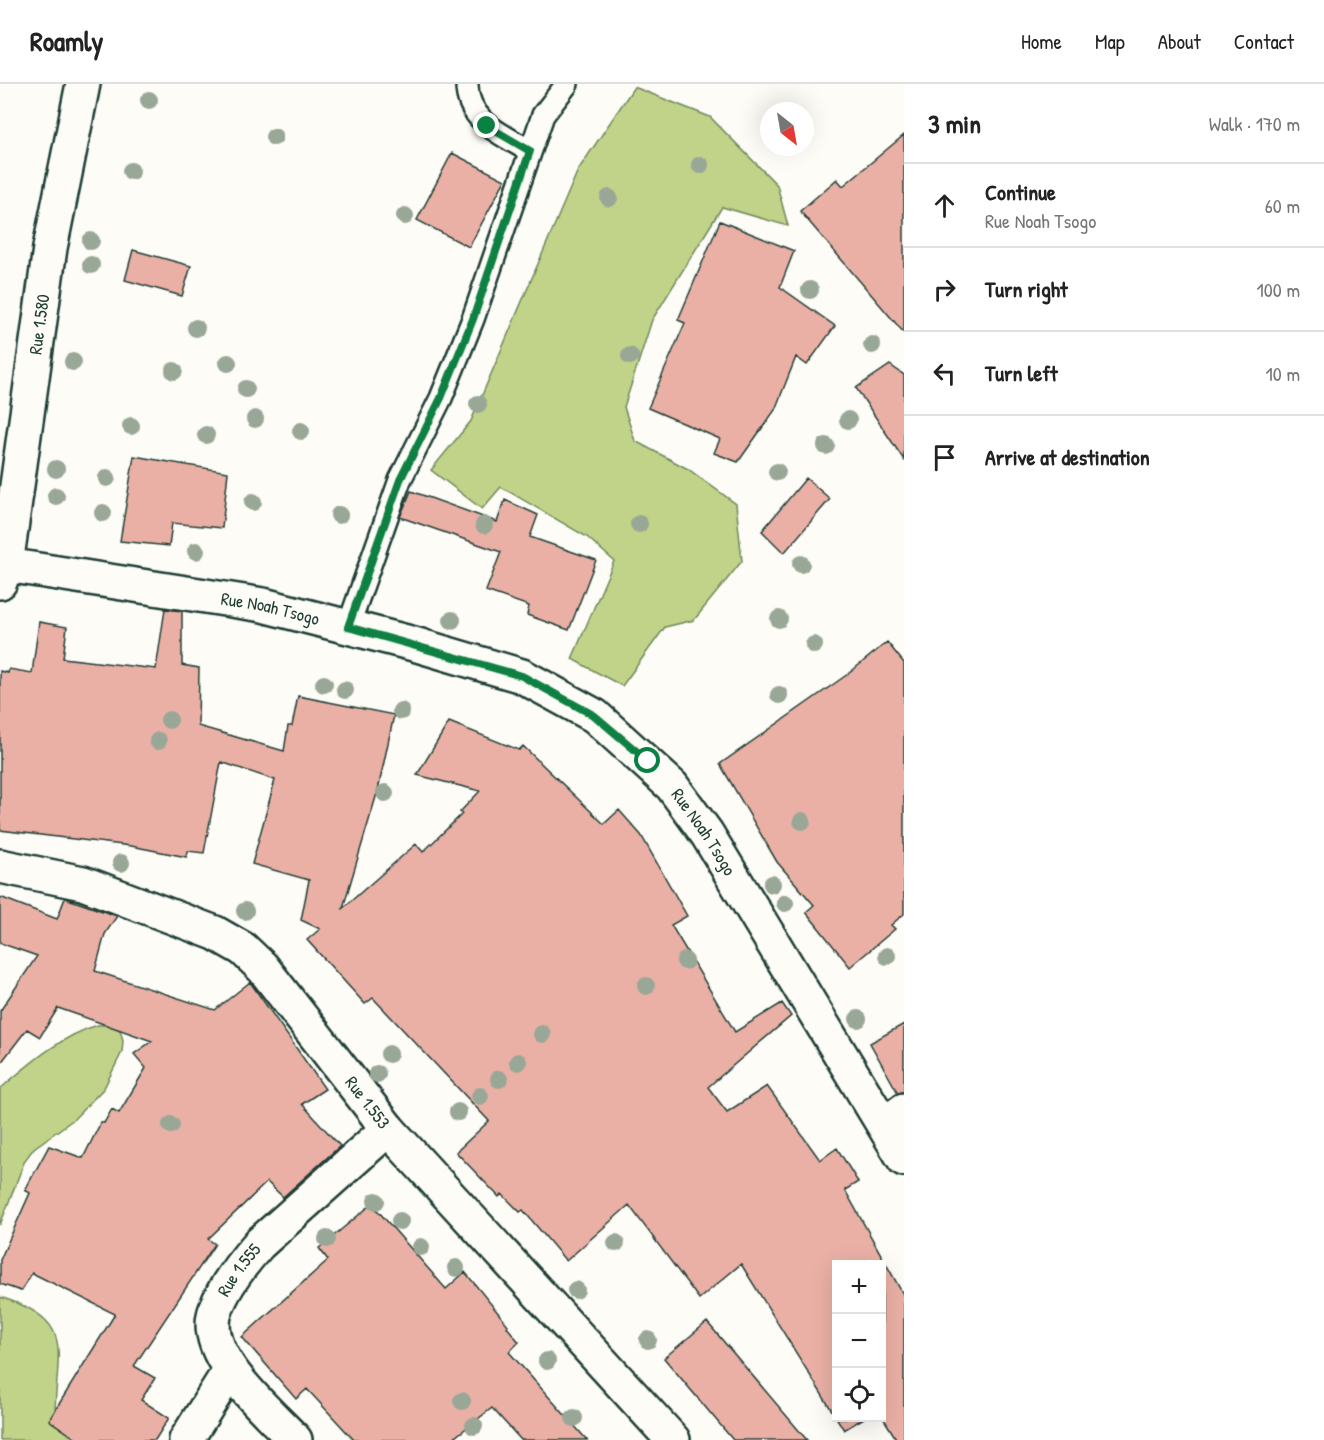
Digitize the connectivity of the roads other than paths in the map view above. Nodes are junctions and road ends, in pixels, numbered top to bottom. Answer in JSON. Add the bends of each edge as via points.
{"nodes":[{"id":1,"x":83,"y":84,"type":"edge"},
{"id":2,"x":467,"y":84,"type":"edge"},
{"id":3,"x":567,"y":84,"type":"edge"},
{"id":4,"x":530,"y":151,"type":"junction"},
{"id":5,"x":2,"y":571,"type":"edge"},
{"id":6,"x":348,"y":627,"type":"junction"},
{"id":7,"x":0,"y":866,"type":"edge"},
{"id":8,"x":894,"y":1117,"type":"edge"},
{"id":9,"x":388,"y":1129,"type":"junction"},
{"id":10,"x":904,"y":1159,"type":"edge"},
{"id":11,"x":230,"y":1370,"type":"junction"},
{"id":12,"x":186,"y":1440,"type":"edge"},
{"id":13,"x":295,"y":1440,"type":"edge"},
{"id":14,"x":673,"y":1440,"type":"edge"}],
"edges":[{"from":1,"to":5,"type":"street","name":"Rue 1.580","via":[[50,248]]},
{"from":2,"to":4,"type":"lane","via":[[472,109],[487,126]]},
{"from":3,"to":4,"type":"lane","via":[[543,115]]},
{"from":4,"to":6,"type":"lane","via":[[473,319],[441,398],[400,480]]},
{"from":5,"to":6,"type":"street","name":"Rue Noah Tsogo","via":[[263,605]]},
{"from":6,"to":8,"type":"street","name":"Rue Noah Tsogo","via":[[522,676],[595,716],[648,761],[707,834]]},
{"from":7,"to":9,"type":"street","name":"Rue 1.553","via":[[83,883],[215,933],[243,949],[263,968]]},
{"from":8,"to":10,"type":"street","name":"Rue Noah Tsogo"},
{"from":9,"to":11,"type":"street","name":"Rue 1.555","via":[[246,1258],[216,1309],[213,1325]]},
{"from":9,"to":14,"type":"street","name":"Rue 1.553"},
{"from":11,"to":12,"type":"street"},
{"from":11,"to":13,"type":"street","name":"Rue 1.555"}]}
